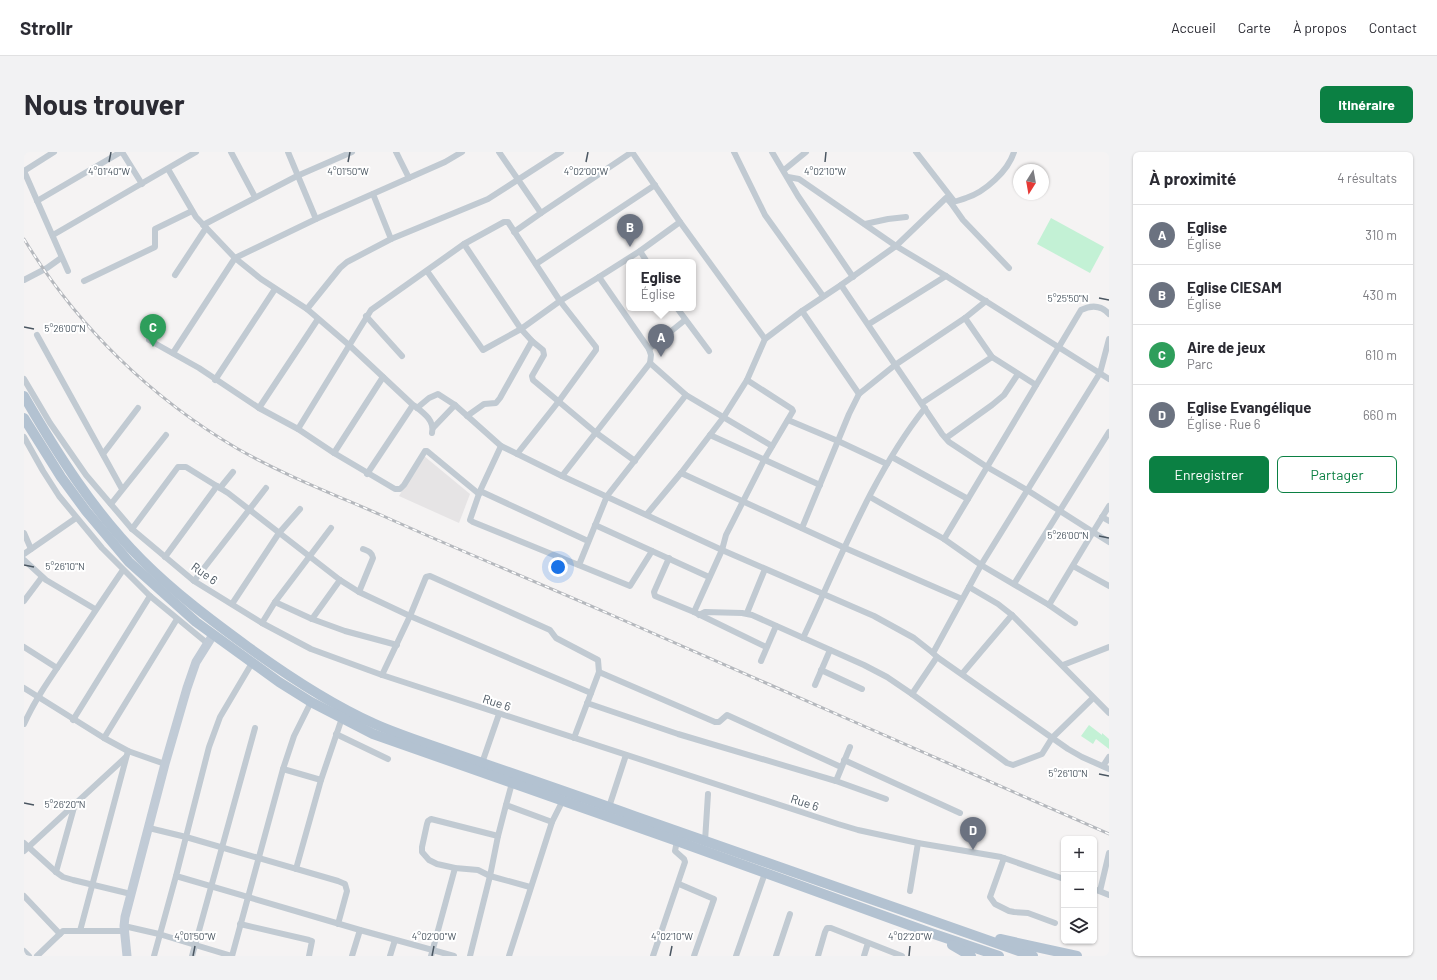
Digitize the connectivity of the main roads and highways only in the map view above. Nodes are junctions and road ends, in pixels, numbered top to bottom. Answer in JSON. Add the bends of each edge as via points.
{"nodes":[{"id":1,"x":24,"y":396,"type":"edge"},
{"id":2,"x":24,"y":418,"type":"edge"},
{"id":3,"x":481,"y":767,"type":"junction"},
{"id":4,"x":963,"y":932,"type":"junction"},
{"id":5,"x":931,"y":933,"type":"junction"},
{"id":6,"x":971,"y":956,"type":"edge"},
{"id":7,"x":999,"y":956,"type":"edge"},
{"id":8,"x":1033,"y":956,"type":"edge"},
{"id":9,"x":1077,"y":956,"type":"edge"}],
"edges":[{"from":1,"to":3,"type":"main road","via":[[78,483],[117,533],[150,568],[205,616],[284,673],[344,709],[376,725]]},
{"from":2,"to":3,"type":"main road","via":[[61,477],[90,516],[129,562],[210,639],[252,663],[310,702],[373,734]]},
{"from":3,"to":4,"type":"main road","via":[[609,807]]},
{"from":3,"to":5,"type":"main road","via":[[512,783]]},
{"from":4,"to":8,"type":"main road"},
{"from":4,"to":9,"type":"main road"},
{"from":5,"to":6,"type":"main road"},
{"from":5,"to":7,"type":"main road"}]}
